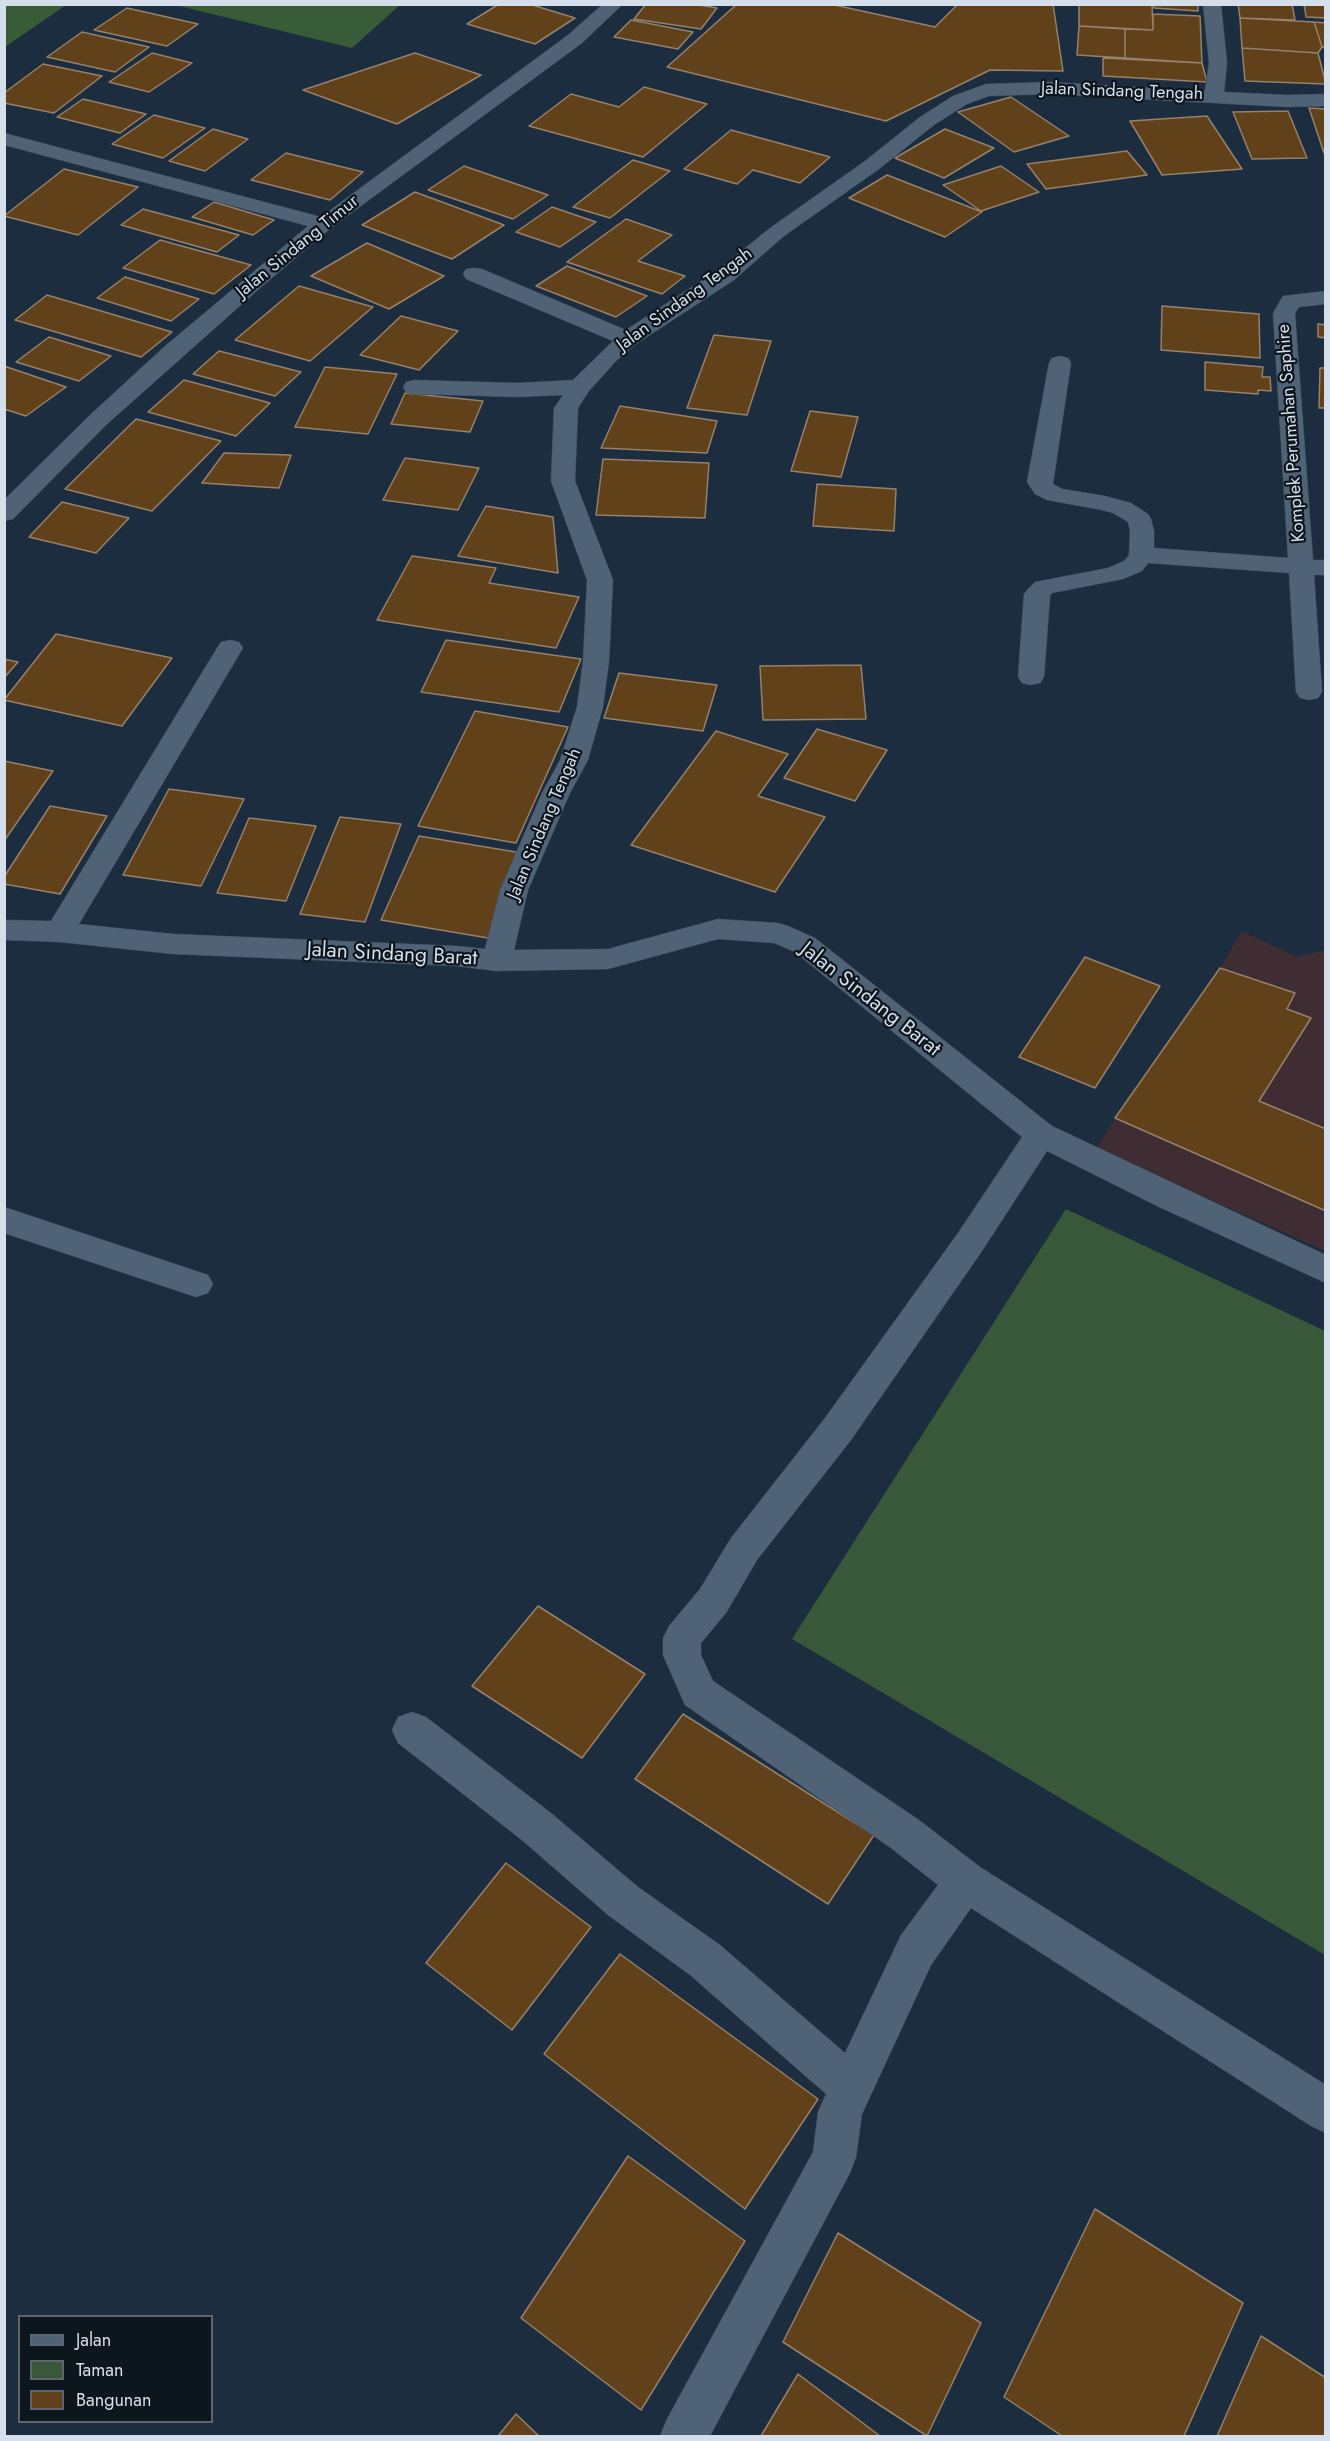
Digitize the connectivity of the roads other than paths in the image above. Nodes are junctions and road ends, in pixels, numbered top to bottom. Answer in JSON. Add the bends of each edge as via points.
{"nodes":[{"id":1,"x":614,"y":4,"type":"edge"},
{"id":2,"x":1212,"y":4,"type":"edge"},
{"id":3,"x":1214,"y":96,"type":"junction"},
{"id":4,"x":1326,"y":100,"type":"edge"},
{"id":5,"x":4,"y":139,"type":"edge"},
{"id":6,"x":324,"y":224,"type":"junction"},
{"id":7,"x":474,"y":274,"type":"dead end"},
{"id":8,"x":1326,"y":297,"type":"edge"},
{"id":9,"x":628,"y":339,"type":"junction"},
{"id":10,"x":1060,"y":363,"type":"dead end"},
{"id":11,"x":414,"y":387,"type":"dead end"},
{"id":12,"x":580,"y":387,"type":"junction"},
{"id":13,"x":4,"y":514,"type":"edge"},
{"id":14,"x":1141,"y":555,"type":"junction"},
{"id":15,"x":1314,"y":567,"type":"edge"},
{"id":16,"x":230,"y":648,"type":"dead end"},
{"id":17,"x":1031,"y":677,"type":"dead end"},
{"id":18,"x":1309,"y":692,"type":"dead end"},
{"id":19,"x":5,"y":931,"type":"edge"},
{"id":20,"x":59,"y":933,"type":"junction"},
{"id":21,"x":496,"y":961,"type":"junction"},
{"id":22,"x":1041,"y":1134,"type":"junction"},
{"id":23,"x":4,"y":1220,"type":"edge"},
{"id":24,"x":1326,"y":1270,"type":"edge"},
{"id":25,"x":196,"y":1284,"type":"dead end"},
{"id":26,"x":412,"y":1730,"type":"dead end"},
{"id":27,"x":965,"y":1881,"type":"junction"},
{"id":28,"x":850,"y":2086,"type":"junction"},
{"id":29,"x":1326,"y":2111,"type":"edge"},
{"id":30,"x":684,"y":2436,"type":"edge"}],
"edges":[{"from":1,"to":6,"type":"street","name":"Jalan Sindang Timur","via":[[505,92]]},
{"from":2,"to":3,"type":"street","name":"Jalan Sindang Tengah","via":[[1218,63]]},
{"from":3,"to":4,"type":"street","name":"Jalan Sindang Tengah"},
{"from":3,"to":9,"type":"street","name":"Jalan Sindang Tengah","via":[[1014,88],[986,90],[960,100],[777,232],[726,275]]},
{"from":5,"to":6,"type":"street"},
{"from":6,"to":13,"type":"street","name":"Jalan Sindang Timur","via":[[172,352]]},
{"from":7,"to":9,"type":"street"},
{"from":8,"to":15,"type":"street","name":"Komplek Perumahan Saphire","via":[[1291,301],[1284,313]]},
{"from":9,"to":12,"type":"street","name":"Jalan Sindang Tengah"},
{"from":10,"to":14,"type":"street","via":[[1039,482],[1056,495],[1105,503],[1139,519]]},
{"from":11,"to":12,"type":"street"},
{"from":12,"to":21,"type":"street","name":"Jalan Sindang Tengah","via":[[566,408],[563,481],[600,580],[590,707],[574,760],[514,890]]},
{"from":14,"to":15,"type":"street","name":"Komplek Perumahan Saphire"},
{"from":14,"to":17,"type":"street","via":[[1133,566],[1114,574],[1044,587],[1036,594]]},
{"from":15,"to":18,"type":"street","name":"Komplek Perumahan Saphire"},
{"from":16,"to":20,"type":"street"},
{"from":19,"to":20,"type":"street","name":"Jalan Sindang Barat"},
{"from":20,"to":21,"type":"street","name":"Jalan Sindang Barat","via":[[173,944]]},
{"from":21,"to":22,"type":"street","name":"Jalan Sindang Barat","via":[[608,958],[718,929],[778,933],[805,945]]},
{"from":22,"to":24,"type":"street","name":"Jalan Sindang Barat"},
{"from":22,"to":27,"type":"street","via":[[838,1429],[744,1549],[713,1601],[682,1638],[682,1655],[699,1694],[905,1834]]},
{"from":23,"to":25,"type":"street"},
{"from":26,"to":28,"type":"street","via":[[537,1827],[623,1901],[705,1960]]},
{"from":27,"to":28,"type":"street","via":[[916,1950]]},
{"from":27,"to":29,"type":"street"},
{"from":28,"to":30,"type":"street","via":[[840,2112],[834,2157]]}]}
